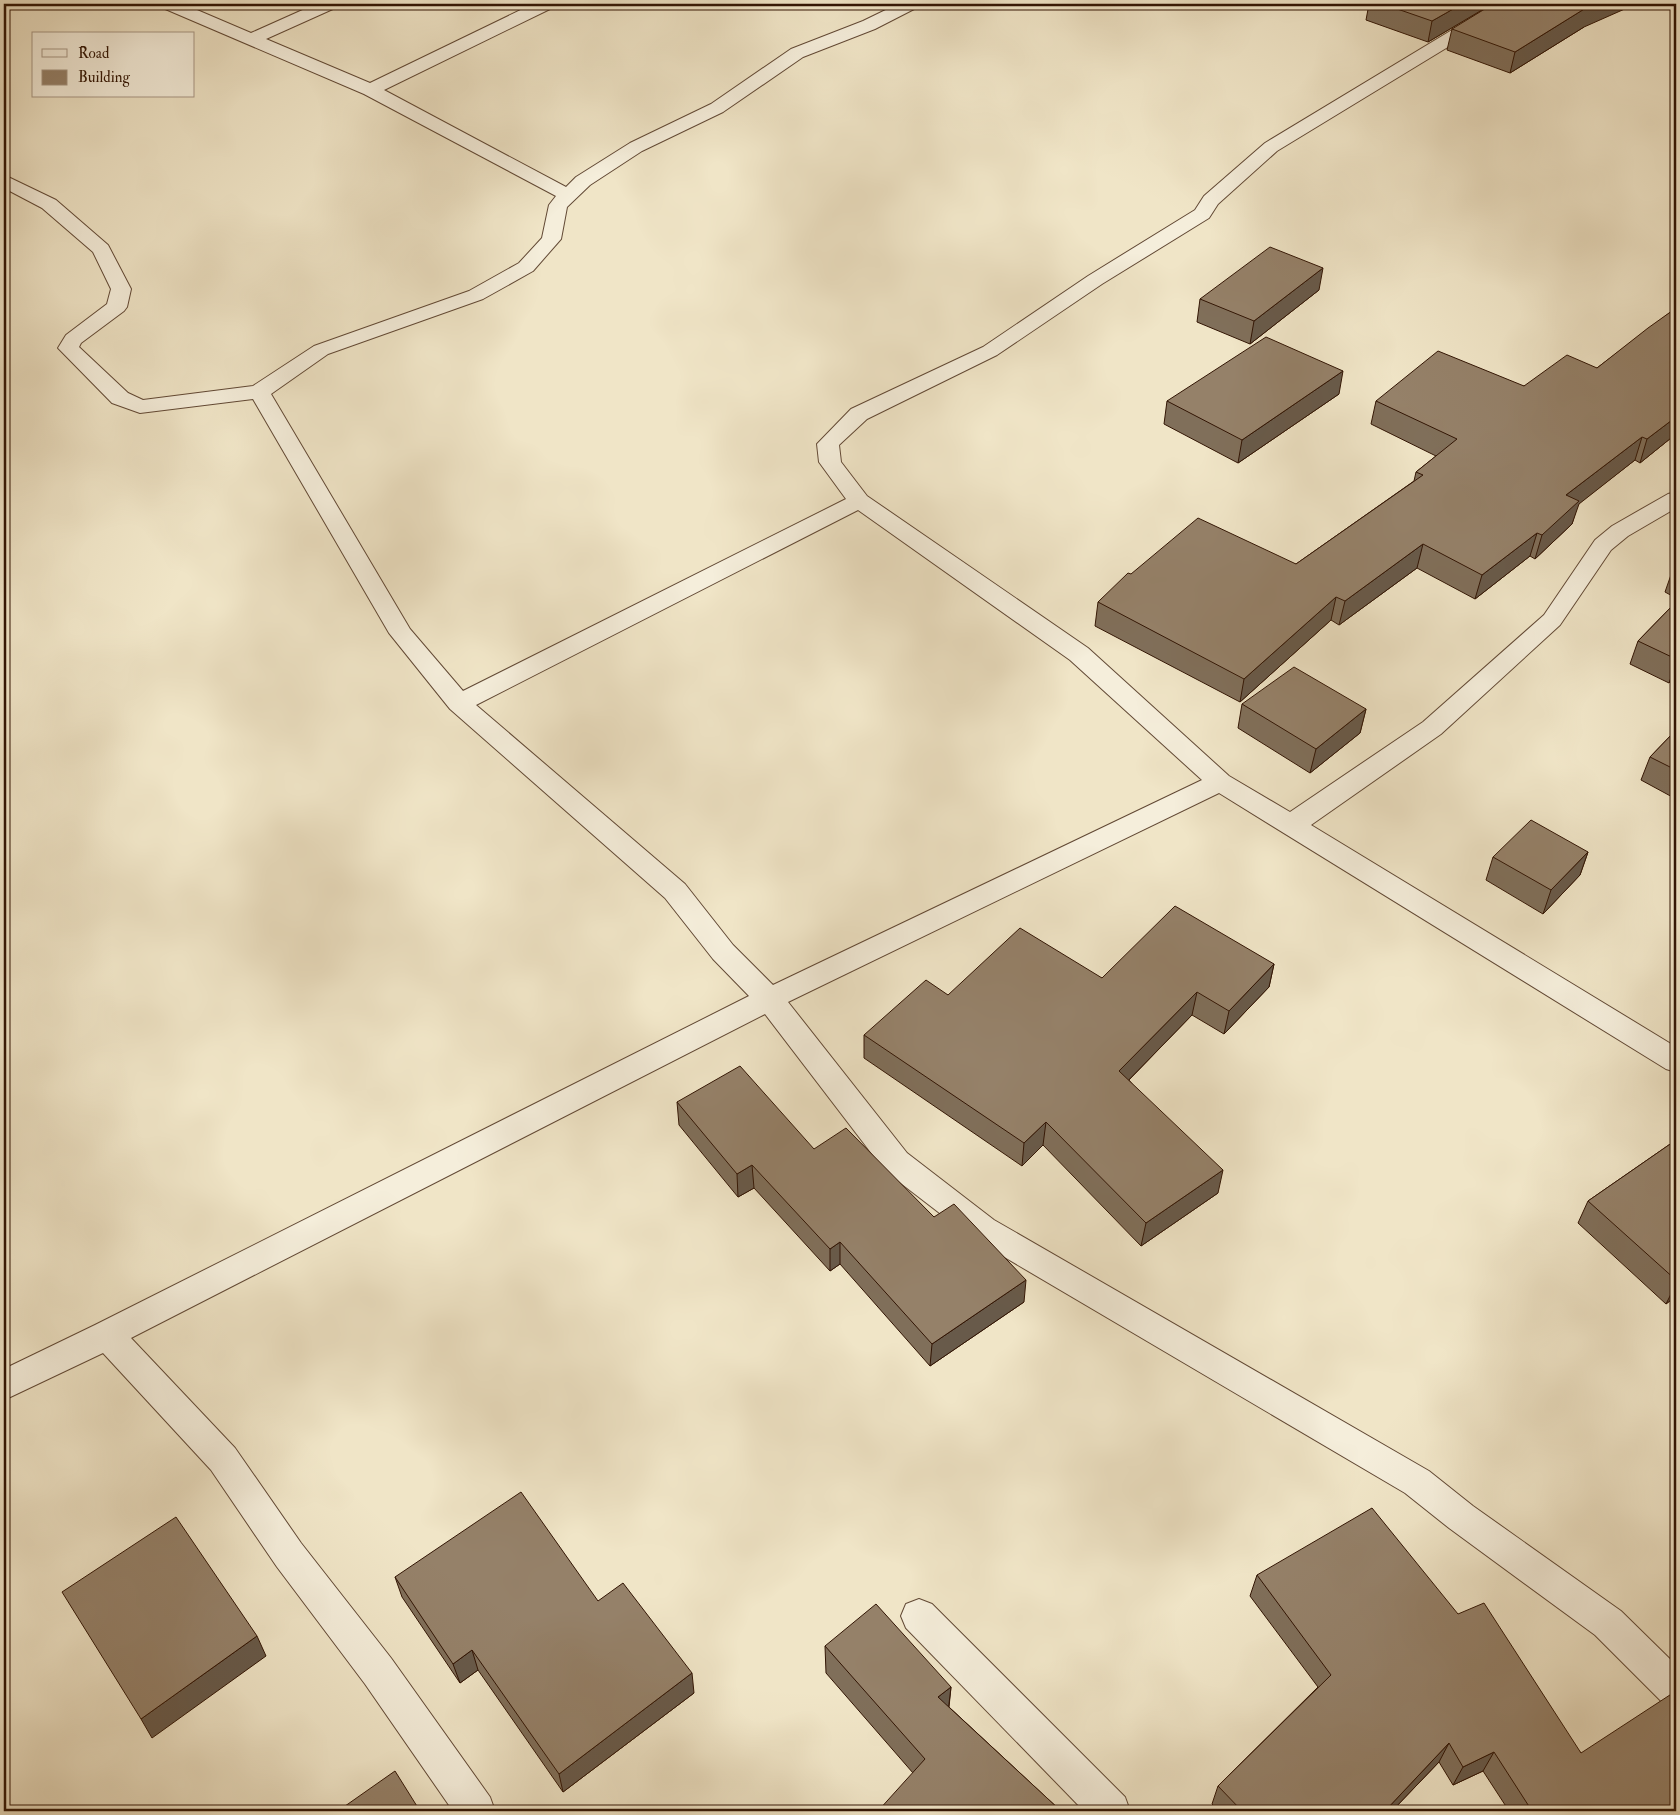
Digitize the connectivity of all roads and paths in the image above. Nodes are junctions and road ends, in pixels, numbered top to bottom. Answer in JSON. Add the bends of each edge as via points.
{"nodes":[{"id":1,"x":169,"y":4,"type":"edge"},
{"id":2,"x":329,"y":4,"type":"edge"},
{"id":3,"x":546,"y":4,"type":"edge"},
{"id":4,"x":910,"y":4,"type":"edge"},
{"id":5,"x":1506,"y":4,"type":"edge"},
{"id":6,"x":252,"y":39,"type":"junction"},
{"id":7,"x":370,"y":90,"type":"junction"},
{"id":8,"x":5,"y":182,"type":"edge"},
{"id":9,"x":568,"y":195,"type":"junction"},
{"id":10,"x":259,"y":392,"type":"junction"},
{"id":11,"x":1676,"y":499,"type":"edge"},
{"id":12,"x":859,"y":500,"type":"junction"},
{"id":13,"x":459,"y":703,"type":"junction"},
{"id":14,"x":1220,"y":782,"type":"junction"},
{"id":15,"x":1291,"y":825,"type":"junction"},
{"id":16,"x":769,"y":999,"type":"junction"},
{"id":17,"x":1676,"y":1061,"type":"edge"},
{"id":18,"x":107,"y":1335,"type":"junction"},
{"id":19,"x":4,"y":1385,"type":"edge"},
{"id":20,"x":919,"y":1616,"type":"dead end"},
{"id":21,"x":1676,"y":1690,"type":"edge"},
{"id":22,"x":476,"y":1811,"type":"edge"},
{"id":23,"x":1111,"y":1811,"type":"edge"}],
"edges":[{"from":1,"to":6,"type":"street"},
{"from":2,"to":6,"type":"street"},
{"from":3,"to":7,"type":"street"},
{"from":4,"to":9,"type":"street","via":[[869,25],[797,54],[717,108],[636,148]]},
{"from":5,"to":12,"type":"street","via":[[1271,146],[1211,200],[1202,214],[1095,280],[990,351],[859,414],[828,444],[830,462]]},
{"from":6,"to":7,"type":"street"},
{"from":7,"to":9,"type":"street"},
{"from":8,"to":10,"type":"street","via":[[48,204],[101,249],[121,289],[116,307],[73,339],[68,348],[120,398],[140,407]]},
{"from":9,"to":10,"type":"street","via":[[558,205],[551,239],[526,267],[476,295],[321,350]]},
{"from":10,"to":13,"type":"street","via":[[401,633]]},
{"from":11,"to":15,"type":"street","via":[[1603,544],[1552,620],[1432,728]]},
{"from":12,"to":13,"type":"street"},
{"from":12,"to":14,"type":"street","via":[[1080,654]]},
{"from":13,"to":16,"type":"street","via":[[675,891],[723,952]]},
{"from":14,"to":15,"type":"street"},
{"from":14,"to":16,"type":"street"},
{"from":15,"to":17,"type":"street"},
{"from":16,"to":18,"type":"street"},
{"from":16,"to":21,"type":"street","via":[[896,1162],[967,1217],[1054,1272],[1417,1482],[1608,1623]]},
{"from":18,"to":19,"type":"street"},
{"from":18,"to":22,"type":"street","via":[[223,1459],[289,1555],[378,1670]]},
{"from":20,"to":23,"type":"street"}]}
